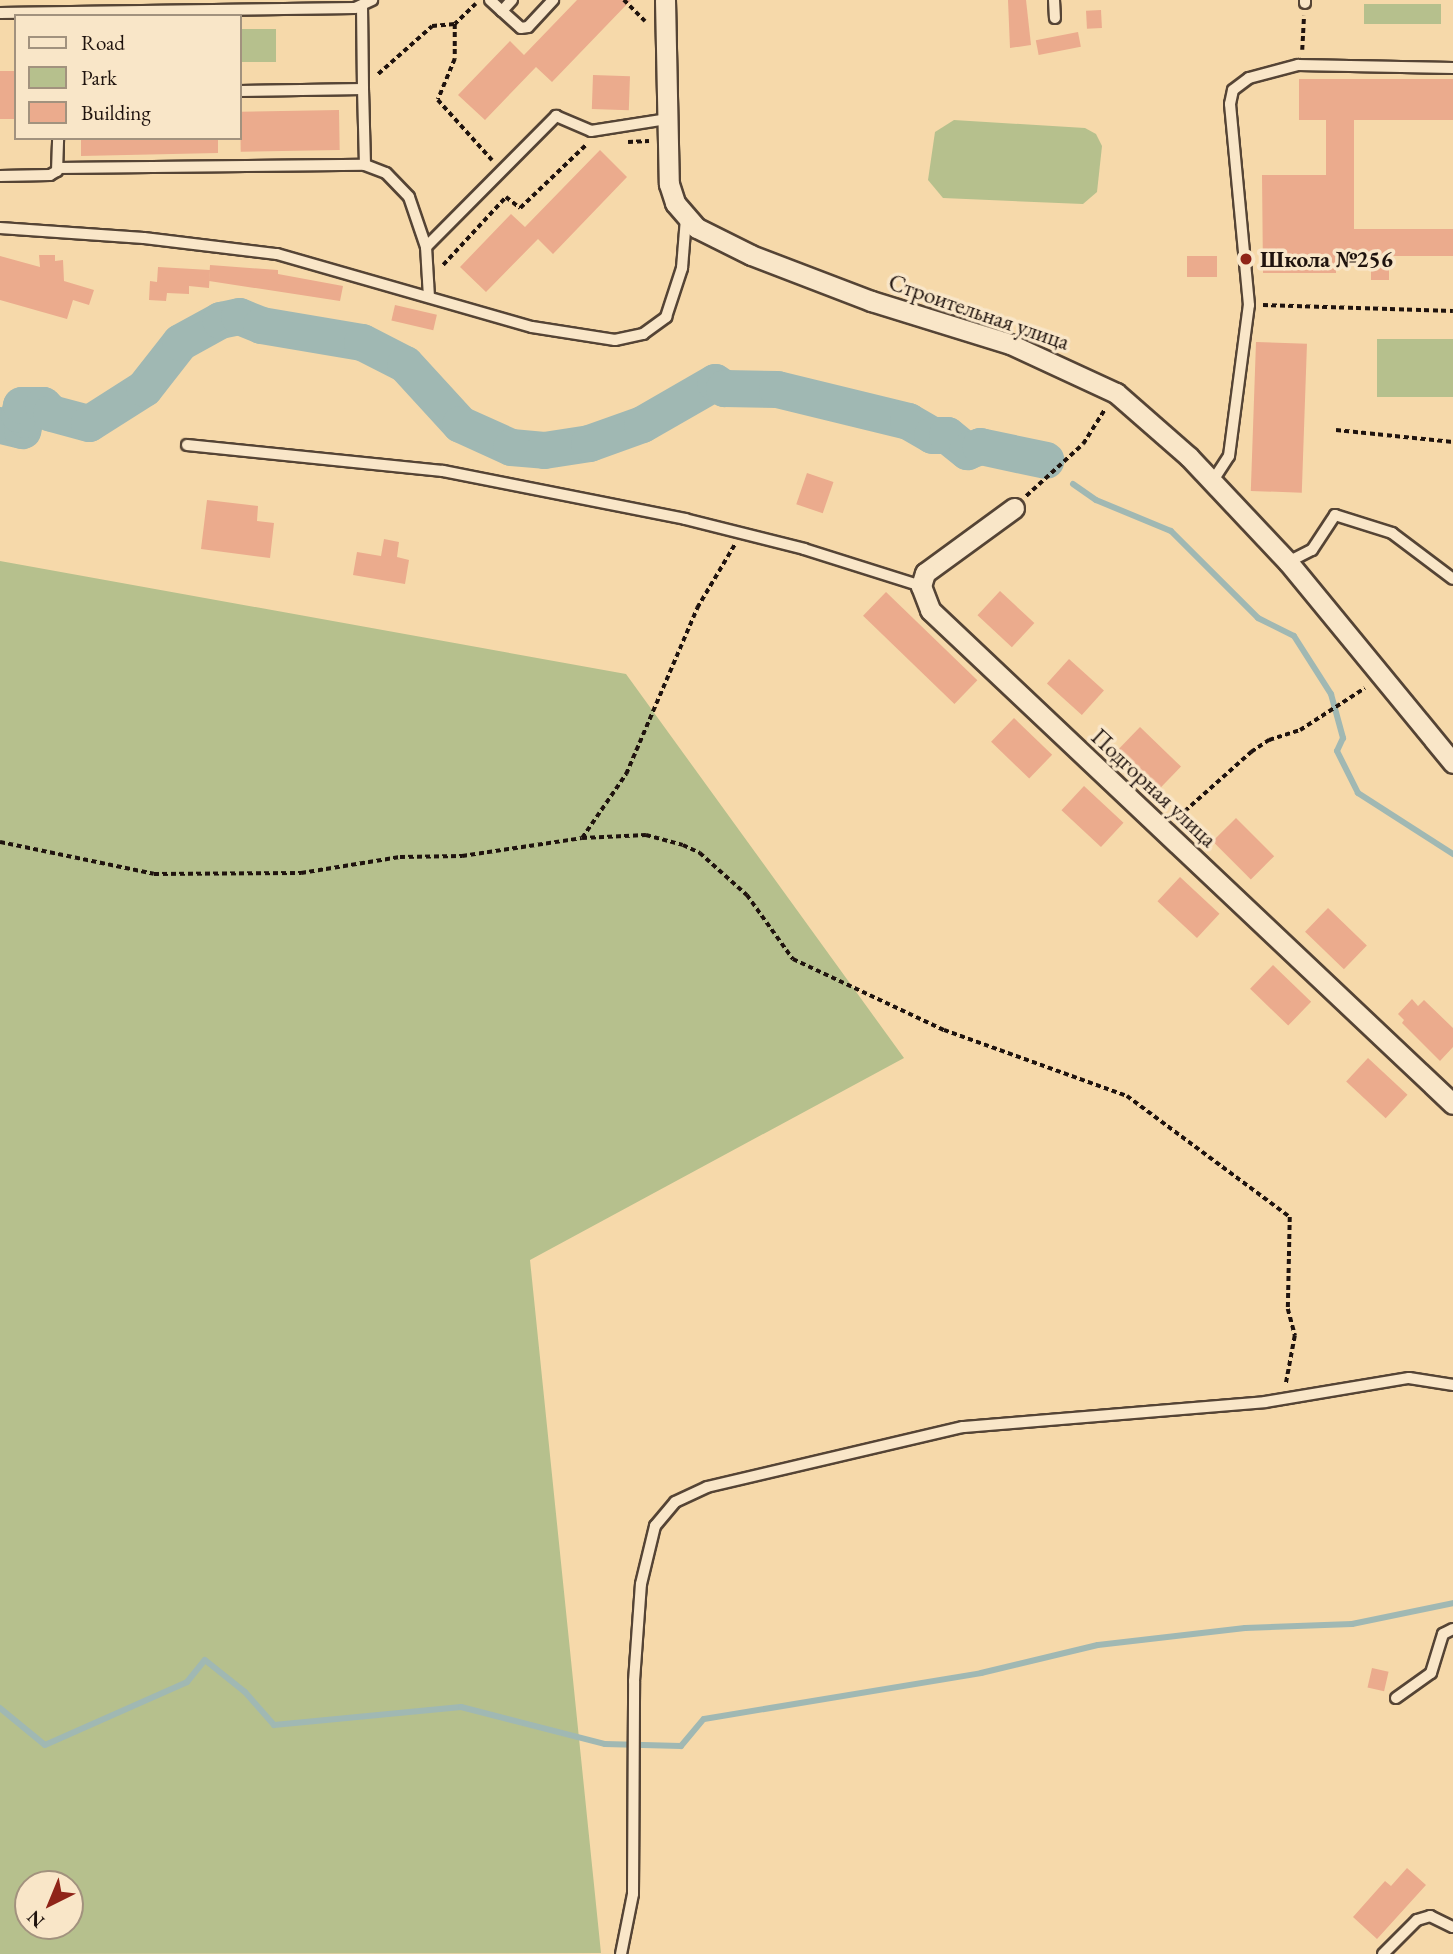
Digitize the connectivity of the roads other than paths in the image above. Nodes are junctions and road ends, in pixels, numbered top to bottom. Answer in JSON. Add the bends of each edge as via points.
{"nodes":[{"id":1,"x":372,"y":0,"type":"edge"},
{"id":2,"x":490,"y":0,"type":"edge"},
{"id":3,"x":512,"y":0,"type":"edge"},
{"id":4,"x":553,"y":0,"type":"edge"},
{"id":5,"x":665,"y":0,"type":"edge"},
{"id":6,"x":1054,"y":0,"type":"edge"},
{"id":7,"x":362,"y":6,"type":"junction"},
{"id":8,"x":502,"y":11,"type":"junction"},
{"id":9,"x":0,"y":13,"type":"edge"},
{"id":10,"x":55,"y":14,"type":"edge"},
{"id":11,"x":1055,"y":18,"type":"dead end"},
{"id":12,"x":1453,"y":68,"type":"edge"},
{"id":13,"x":363,"y":89,"type":"junction"},
{"id":14,"x":242,"y":91,"type":"edge"},
{"id":15,"x":668,"y":119,"type":"junction"},
{"id":16,"x":58,"y":140,"type":"edge"},
{"id":17,"x":365,"y":165,"type":"junction"},
{"id":18,"x":58,"y":168,"type":"junction"},
{"id":19,"x":0,"y":176,"type":"edge"},
{"id":20,"x":686,"y":218,"type":"junction"},
{"id":21,"x":0,"y":228,"type":"edge"},
{"id":22,"x":426,"y":247,"type":"junction"},
{"id":23,"x":429,"y":297,"type":"junction"},
{"id":24,"x":187,"y":445,"type":"dead end"},
{"id":25,"x":1212,"y":482,"type":"junction"},
{"id":26,"x":1014,"y":508,"type":"dead end"},
{"id":27,"x":1288,"y":562,"type":"junction"},
{"id":28,"x":1453,"y":579,"type":"edge"},
{"id":29,"x":921,"y":586,"type":"junction"},
{"id":30,"x":1453,"y":763,"type":"edge"},
{"id":31,"x":1453,"y":1104,"type":"edge"},
{"id":32,"x":1453,"y":1385,"type":"edge"},
{"id":33,"x":1453,"y":1629,"type":"edge"},
{"id":34,"x":1396,"y":1698,"type":"dead end"},
{"id":35,"x":1453,"y":1927,"type":"edge"},
{"id":36,"x":621,"y":1954,"type":"edge"},
{"id":37,"x":1383,"y":1954,"type":"edge"}],
"edges":[{"from":1,"to":7,"type":"lane"},
{"from":2,"to":8,"type":"lane"},
{"from":3,"to":8,"type":"lane"},
{"from":4,"to":8,"type":"lane","via":[[528,27],[521,28]]},
{"from":5,"to":15,"type":"street","name":"Строительная улица"},
{"from":6,"to":11,"type":"lane"},
{"from":7,"to":10,"type":"lane"},
{"from":7,"to":13,"type":"lane"},
{"from":9,"to":10,"type":"lane"},
{"from":12,"to":25,"type":"lane","via":[[1298,65],[1245,79],[1231,99],[1250,305],[1229,456]]},
{"from":13,"to":14,"type":"lane"},
{"from":13,"to":17,"type":"lane"},
{"from":15,"to":20,"type":"street","name":"Строительная улица","via":[[669,184]]},
{"from":15,"to":22,"type":"lane","via":[[591,131],[556,116]]},
{"from":16,"to":18,"type":"lane"},
{"from":17,"to":18,"type":"lane"},
{"from":17,"to":22,"type":"lane","via":[[386,173],[409,197]]},
{"from":18,"to":19,"type":"lane","via":[[50,175]]},
{"from":20,"to":23,"type":"lane","via":[[676,295],[667,317],[643,334],[615,340],[532,327]]},
{"from":20,"to":25,"type":"street","name":"Строительная улица","via":[[710,237],[751,255],[871,301],[1010,344],[1116,393],[1160,428]]},
{"from":21,"to":23,"type":"lane","via":[[58,229],[250,250]]},
{"from":22,"to":23,"type":"lane"},
{"from":24,"to":29,"type":"lane","via":[[443,471],[741,533]]},
{"from":25,"to":27,"type":"street","name":"Строительная улица"},
{"from":26,"to":29,"type":"street","via":[[925,573]]},
{"from":27,"to":28,"type":"lane","via":[[1312,550],[1335,515],[1392,533]]},
{"from":27,"to":30,"type":"street","name":"Строительная улица"},
{"from":29,"to":31,"type":"street","name":"Подгорная улица","via":[[930,610]]},
{"from":32,"to":36,"type":"lane","via":[[1409,1378],[1283,1399],[963,1427],[707,1487],[675,1502],[655,1526],[641,1584],[634,1681],[633,1894]]},
{"from":33,"to":34,"type":"lane","via":[[1443,1634],[1432,1673]]},
{"from":35,"to":37,"type":"lane","via":[[1430,1916],[1417,1920]]}]}
